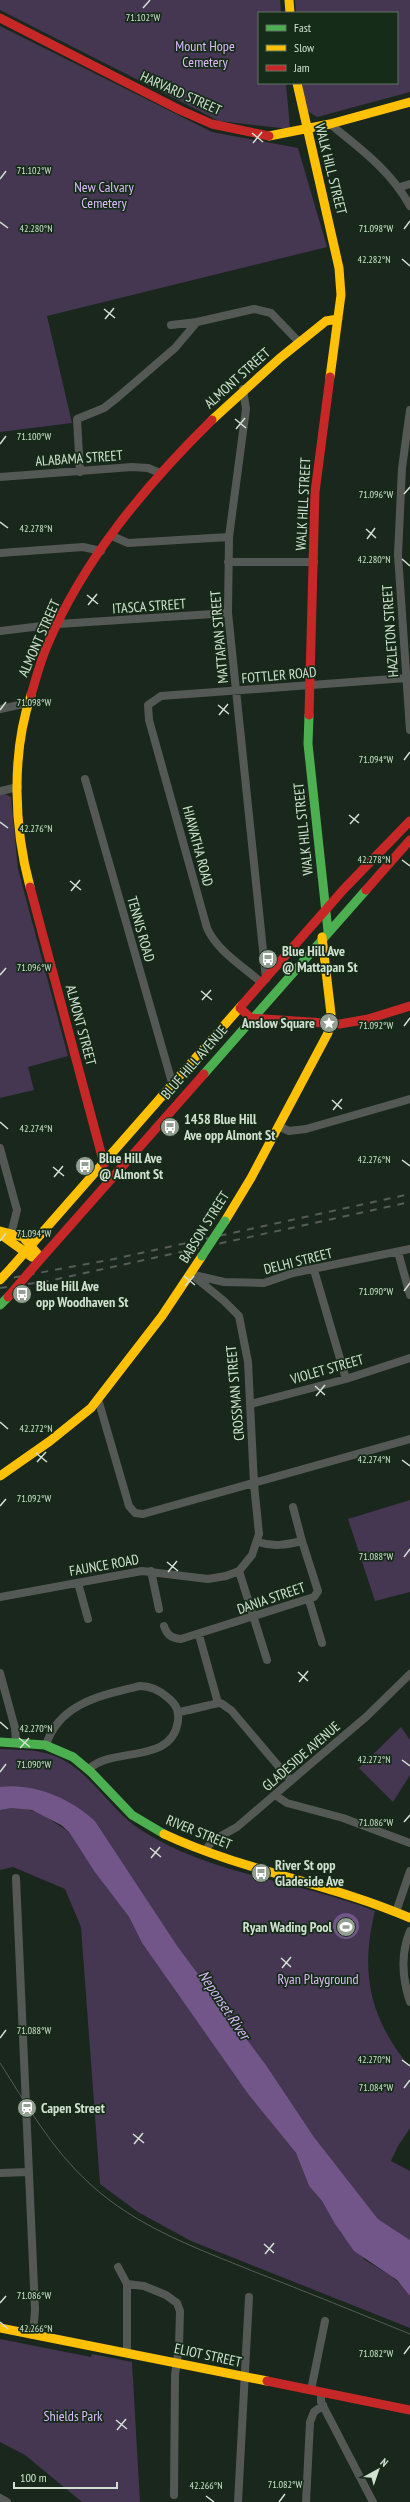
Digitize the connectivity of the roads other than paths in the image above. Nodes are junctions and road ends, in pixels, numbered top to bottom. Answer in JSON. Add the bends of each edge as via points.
{"nodes":[{"id":1,"x":289,"y":0,"type":"edge"},
{"id":2,"x":290,"y":12,"type":"edge"},
{"id":3,"x":0,"y":18,"type":"edge"},
{"id":4,"x":297,"y":84,"type":"edge"},
{"id":5,"x":410,"y":102,"type":"edge"},
{"id":6,"x":330,"y":124,"type":"junction"},
{"id":7,"x":306,"y":128,"type":"junction"},
{"id":8,"x":410,"y":184,"type":"edge"},
{"id":9,"x":400,"y":187,"type":"junction"},
{"id":10,"x":410,"y":206,"type":"edge"},
{"id":11,"x":338,"y":319,"type":"junction"},
{"id":12,"x":197,"y":322,"type":"junction"},
{"id":13,"x":171,"y":325,"type":"dead end"},
{"id":14,"x":299,"y":342,"type":"junction"},
{"id":15,"x":244,"y":389,"type":"junction"},
{"id":16,"x":410,"y":410,"type":"edge"},
{"id":17,"x":80,"y":472,"type":"junction"},
{"id":18,"x":160,"y":473,"type":"junction"},
{"id":19,"x":0,"y":477,"type":"edge"},
{"id":20,"x":112,"y":536,"type":"junction"},
{"id":21,"x":229,"y":537,"type":"junction"},
{"id":22,"x":101,"y":551,"type":"junction"},
{"id":23,"x":0,"y":553,"type":"edge"},
{"id":24,"x":228,"y":562,"type":"junction"},
{"id":25,"x":314,"y":562,"type":"junction"},
{"id":26,"x":228,"y":613,"type":"junction"},
{"id":27,"x":58,"y":624,"type":"junction"},
{"id":28,"x":0,"y":631,"type":"edge"},
{"id":29,"x":406,"y":678,"type":"junction"},
{"id":30,"x":310,"y":684,"type":"junction"},
{"id":31,"x":237,"y":692,"type":"junction"},
{"id":32,"x":155,"y":698,"type":"joint"},
{"id":33,"x":28,"y":703,"type":"junction"},
{"id":34,"x":0,"y":709,"type":"edge"},
{"id":35,"x":410,"y":730,"type":"edge"},
{"id":36,"x":85,"y":779,"type":"dead end"},
{"id":37,"x":18,"y":787,"type":"junction"},
{"id":38,"x":0,"y":791,"type":"edge"},
{"id":39,"x":410,"y":821,"type":"edge"},
{"id":40,"x":410,"y":840,"type":"edge"},
{"id":41,"x":326,"y":911,"type":"junction"},
{"id":42,"x":325,"y":934,"type":"junction"},
{"id":43,"x":264,"y":981,"type":"junction"},
{"id":44,"x":410,"y":1006,"type":"edge"},
{"id":45,"x":240,"y":1008,"type":"junction"},
{"id":46,"x":251,"y":1018,"type":"junction"},
{"id":47,"x":330,"y":1024,"type":"junction"},
{"id":48,"x":173,"y":1086,"type":"junction"},
{"id":49,"x":410,"y":1099,"type":"edge"},
{"id":50,"x":278,"y":1126,"type":"junction"},
{"id":51,"x":0,"y":1148,"type":"edge"},
{"id":52,"x":104,"y":1164,"type":"junction"},
{"id":53,"x":0,"y":1231,"type":"edge"},
{"id":54,"x":0,"y":1234,"type":"edge"},
{"id":55,"x":10,"y":1236,"type":"junction"},
{"id":56,"x":28,"y":1248,"type":"junction"},
{"id":57,"x":410,"y":1249,"type":"edge"},
{"id":58,"x":398,"y":1252,"type":"junction"},
{"id":59,"x":40,"y":1260,"type":"junction"},
{"id":60,"x":314,"y":1270,"type":"junction"},
{"id":61,"x":191,"y":1274,"type":"junction"},
{"id":62,"x":0,"y":1280,"type":"edge"},
{"id":63,"x":410,"y":1295,"type":"edge"},
{"id":64,"x":0,"y":1305,"type":"edge"},
{"id":65,"x":410,"y":1358,"type":"edge"},
{"id":66,"x":346,"y":1379,"type":"junction"},
{"id":67,"x":98,"y":1399,"type":"junction"},
{"id":68,"x":251,"y":1404,"type":"junction"},
{"id":69,"x":410,"y":1439,"type":"edge"},
{"id":70,"x":0,"y":1476,"type":"edge"},
{"id":71,"x":254,"y":1484,"type":"junction"},
{"id":72,"x":293,"y":1507,"type":"dead end"},
{"id":73,"x":302,"y":1541,"type":"junction"},
{"id":74,"x":258,"y":1542,"type":"junction"},
{"id":75,"x":151,"y":1571,"type":"junction"},
{"id":76,"x":239,"y":1571,"type":"junction"},
{"id":77,"x":78,"y":1583,"type":"junction"},
{"id":78,"x":0,"y":1597,"type":"edge"},
{"id":79,"x":309,"y":1600,"type":"junction"},
{"id":80,"x":160,"y":1609,"type":"dead end"},
{"id":81,"x":254,"y":1617,"type":"junction"},
{"id":82,"x":88,"y":1619,"type":"dead end"},
{"id":83,"x":164,"y":1626,"type":"dead end"},
{"id":84,"x":199,"y":1635,"type":"junction"},
{"id":85,"x":322,"y":1643,"type":"dead end"},
{"id":86,"x":267,"y":1660,"type":"dead end"},
{"id":87,"x":0,"y":1673,"type":"edge"},
{"id":88,"x":410,"y":1674,"type":"edge"},
{"id":89,"x":218,"y":1703,"type":"junction"},
{"id":90,"x":179,"y":1712,"type":"junction"},
{"id":91,"x":0,"y":1742,"type":"edge"},
{"id":92,"x":16,"y":1742,"type":"junction"},
{"id":93,"x":46,"y":1745,"type":"junction"},
{"id":94,"x":89,"y":1769,"type":"junction"},
{"id":95,"x":291,"y":1781,"type":"junction"},
{"id":96,"x":275,"y":1795,"type":"junction"},
{"id":97,"x":410,"y":1843,"type":"edge"},
{"id":98,"x":205,"y":1851,"type":"junction"},
{"id":99,"x":410,"y":1871,"type":"edge"},
{"id":100,"x":16,"y":1878,"type":"dead end"},
{"id":101,"x":396,"y":1912,"type":"junction"},
{"id":102,"x":410,"y":1918,"type":"edge"},
{"id":103,"x":410,"y":1931,"type":"edge"},
{"id":104,"x":410,"y":2002,"type":"edge"},
{"id":105,"x":28,"y":2172,"type":"junction"},
{"id":106,"x":0,"y":2173,"type":"edge"},
{"id":107,"x":118,"y":2267,"type":"dead end"},
{"id":108,"x":127,"y":2284,"type":"junction"},
{"id":109,"x":249,"y":2297,"type":"dead end"},
{"id":110,"x":325,"y":2321,"type":"dead end"},
{"id":111,"x":0,"y":2328,"type":"edge"},
{"id":112,"x":33,"y":2335,"type":"junction"},
{"id":113,"x":127,"y":2354,"type":"junction"},
{"id":114,"x":177,"y":2363,"type":"junction"},
{"id":115,"x":245,"y":2377,"type":"junction"},
{"id":116,"x":311,"y":2390,"type":"junction"},
{"id":117,"x":321,"y":2392,"type":"junction"},
{"id":118,"x":323,"y":2405,"type":"junction"},
{"id":119,"x":410,"y":2410,"type":"edge"},
{"id":120,"x":174,"y":2494,"type":"dead end"},
{"id":121,"x":0,"y":2498,"type":"edge"},
{"id":122,"x":8,"y":2502,"type":"edge"},
{"id":123,"x":238,"y":2502,"type":"edge"},
{"id":124,"x":306,"y":2502,"type":"edge"},
{"id":125,"x":373,"y":2502,"type":"edge"}],
"edges":[{"from":1,"to":2,"type":"main road"},
{"from":3,"to":7,"type":"main road","name":"HARVARD STREET","via":[[144,94],[212,124],[269,136]]},
{"from":4,"to":7,"type":"main road","name":"WALK HILL STREET"},
{"from":5,"to":6,"type":"main road","name":"HARVARD STREET"},
{"from":6,"to":7,"type":"main road","name":"HARVARD STREET"},
{"from":6,"to":9,"type":"street","via":[[377,162]]},
{"from":7,"to":11,"type":"main road","name":"WALK HILL STREET","via":[[340,262],[341,295]]},
{"from":8,"to":9,"type":"street"},
{"from":9,"to":10,"type":"street"},
{"from":11,"to":14,"type":"main road","name":"ALMONT STREET","via":[[326,321]]},
{"from":11,"to":25,"type":"main road","name":"WALK HILL STREET","via":[[320,449]]},
{"from":12,"to":13,"type":"street"},
{"from":12,"to":14,"type":"street","via":[[254,309],[271,313]]},
{"from":12,"to":17,"type":"street","via":[[175,348],[114,400],[104,408],[77,418]]},
{"from":14,"to":15,"type":"main road","name":"ALMONT STREET"},
{"from":15,"to":18,"type":"main road","name":"ALMONT STREET","via":[[187,442]]},
{"from":15,"to":21,"type":"street","name":"MATTAPAN STREET","via":[[246,409]]},
{"from":16,"to":29,"type":"street","name":"HAZLETON STREET","via":[[402,468],[398,555]]},
{"from":17,"to":18,"type":"street","name":"ALABAMA STREET","via":[[132,467],[148,468]]},
{"from":17,"to":19,"type":"street","name":"ALABAMA STREET"},
{"from":18,"to":20,"type":"main road","name":"ALMONT STREET"},
{"from":20,"to":21,"type":"street","via":[[128,543]]},
{"from":20,"to":22,"type":"main road","name":"ALMONT STREET"},
{"from":21,"to":24,"type":"street","name":"MATTAPAN STREET"},
{"from":22,"to":23,"type":"street","via":[[83,547]]},
{"from":22,"to":27,"type":"main road","name":"ALMONT STREET"},
{"from":24,"to":25,"type":"street"},
{"from":24,"to":26,"type":"street","name":"MATTAPAN STREET"},
{"from":25,"to":30,"type":"main road","name":"WALK HILL STREET"},
{"from":26,"to":27,"type":"street","name":"ITASCA STREET"},
{"from":26,"to":31,"type":"street","name":"MATTAPAN STREET","via":[[231,658]]},
{"from":27,"to":28,"type":"street","name":"ITASCA STREET"},
{"from":27,"to":33,"type":"main road","name":"ALMONT STREET","via":[[36,676]]},
{"from":29,"to":30,"type":"street","name":"FOTTLER ROAD"},
{"from":29,"to":35,"type":"street","name":"HAZLETON STREET"},
{"from":30,"to":31,"type":"street","name":"FOTTLER ROAD"},
{"from":30,"to":41,"type":"main road","name":"WALK HILL STREET","via":[[308,744]]},
{"from":31,"to":32,"type":"street","name":"FOTTLER ROAD"},
{"from":31,"to":43,"type":"street","name":"MATTAPAN STREET"},
{"from":32,"to":43,"type":"street","name":"HIAWATHA ROAD","via":[[148,705],[148,715],[207,928],[211,938]]},
{"from":33,"to":34,"type":"street"},
{"from":33,"to":37,"type":"main road","name":"ALMONT STREET"},
{"from":36,"to":48,"type":"street","name":"TENNIS ROAD"},
{"from":37,"to":38,"type":"street"},
{"from":37,"to":52,"type":"main road","name":"ALMONT STREET","via":[[18,823],[28,886]]},
{"from":39,"to":41,"type":"main road","name":"BLUE HILL AVENUE"},
{"from":40,"to":42,"type":"main road","name":"BLUE HILL AVENUE"},
{"from":41,"to":42,"type":"main road","name":"WALK HILL STREET"},
{"from":41,"to":43,"type":"main road","name":"BLUE HILL AVENUE"},
{"from":42,"to":46,"type":"main road","name":"BLUE HILL AVENUE"},
{"from":42,"to":47,"type":"main road","name":"BABSON STREET"},
{"from":43,"to":45,"type":"main road","name":"BLUE HILL AVENUE"},
{"from":44,"to":47,"type":"main road","via":[[352,1023]]},
{"from":45,"to":46,"type":"main road"},
{"from":45,"to":48,"type":"main road","name":"BLUE HILL AVENUE"},
{"from":46,"to":47,"type":"main road"},
{"from":46,"to":59,"type":"main road","name":"BLUE HILL AVENUE"},
{"from":47,"to":50,"type":"main road","name":"BABSON STREET","via":[[315,1060]]},
{"from":48,"to":52,"type":"main road","name":"BLUE HILL AVENUE"},
{"from":49,"to":50,"type":"street","via":[[306,1129],[289,1131]]},
{"from":50,"to":61,"type":"main road","name":"BABSON STREET","bridge":true,"via":[[251,1178]]},
{"from":51,"to":55,"type":"street","via":[[17,1210]]},
{"from":52,"to":56,"type":"main road","name":"BLUE HILL AVENUE"},
{"from":53,"to":55,"type":"main road"},
{"from":54,"to":55,"type":"main road"},
{"from":55,"to":56,"type":"main road","via":[[23,1237]]},
{"from":56,"to":59,"type":"main road"},
{"from":56,"to":62,"type":"main road","name":"BLUE HILL AVENUE","bridge":true},
{"from":57,"to":58,"type":"street","name":"DELHI STREET"},
{"from":58,"to":60,"type":"street","name":"DELHI STREET"},
{"from":58,"to":63,"type":"street"},
{"from":59,"to":64,"type":"main road","name":"BLUE HILL AVENUE","bridge":true},
{"from":60,"to":61,"type":"street","name":"DELHI STREET","via":[[293,1273],[264,1283],[248,1284],[224,1282]]},
{"from":60,"to":66,"type":"street"},
{"from":61,"to":67,"type":"main road","name":"BABSON STREET"},
{"from":61,"to":68,"type":"street","name":"CROSSMAN STREET","via":[[239,1316],[248,1362]]},
{"from":65,"to":66,"type":"street","name":"VIOLET STREET"},
{"from":66,"to":68,"type":"street","name":"VIOLET STREET"},
{"from":67,"to":70,"type":"main road","name":"BABSON STREET","via":[[73,1423]]},
{"from":67,"to":71,"type":"street","via":[[129,1506],[136,1513],[143,1514]]},
{"from":68,"to":71,"type":"street","name":"CROSSMAN STREET"},
{"from":69,"to":71,"type":"street"},
{"from":71,"to":74,"type":"street","via":[[259,1521]]},
{"from":72,"to":73,"type":"street"},
{"from":73,"to":74,"type":"street","via":[[280,1546]]},
{"from":73,"to":79,"type":"street","name":"DANIA STREET","via":[[318,1591]]},
{"from":74,"to":76,"type":"street","via":[[252,1555]]},
{"from":75,"to":76,"type":"street","name":"FAUNCE ROAD","via":[[208,1579]]},
{"from":75,"to":77,"type":"street","name":"FAUNCE ROAD"},
{"from":75,"to":80,"type":"street"},
{"from":76,"to":81,"type":"street"},
{"from":77,"to":78,"type":"street","name":"FAUNCE ROAD"},
{"from":77,"to":82,"type":"street"},
{"from":79,"to":81,"type":"street","name":"DANIA STREET"},
{"from":79,"to":85,"type":"street"},
{"from":81,"to":84,"type":"street","name":"DANIA STREET"},
{"from":81,"to":86,"type":"street"},
{"from":83,"to":84,"type":"street","name":"DANIA STREET","via":[[166,1633],[174,1639]]},
{"from":84,"to":89,"type":"street"},
{"from":87,"to":92,"type":"street","via":[[15,1728]]},
{"from":88,"to":95,"type":"street","name":"GLADESIDE AVENUE","via":[[371,1712]]},
{"from":89,"to":90,"type":"street"},
{"from":89,"to":95,"type":"street","via":[[231,1710]]},
{"from":90,"to":93,"type":"street","via":[[169,1698],[148,1686],[117,1691],[76,1705],[58,1723]]},
{"from":90,"to":94,"type":"street","via":[[175,1732],[163,1745],[149,1751],[100,1762]]},
{"from":91,"to":92,"type":"main road","name":"RIVER STREET"},
{"from":92,"to":93,"type":"main road","name":"RIVER STREET"},
{"from":93,"to":94,"type":"main road","name":"RIVER STREET","via":[[66,1753]]},
{"from":94,"to":98,"type":"main road","name":"RIVER STREET","via":[[136,1818],[163,1834]]},
{"from":95,"to":96,"type":"street","name":"GLADESIDE AVENUE"},
{"from":96,"to":97,"type":"street","via":[[287,1803],[343,1818]]},
{"from":96,"to":98,"type":"street","name":"GLADESIDE AVENUE","via":[[237,1827],[212,1841]]},
{"from":98,"to":101,"type":"main road","name":"RIVER STREET","via":[[333,1888]]},
{"from":99,"to":101,"type":"street"},
{"from":100,"to":105,"type":"street"},
{"from":101,"to":102,"type":"main road","name":"RIVER STREET"},
{"from":103,"to":104,"type":"street","via":[[402,1961]]},
{"from":105,"to":106,"type":"street"},
{"from":105,"to":112,"type":"street","via":[[35,2310]]},
{"from":107,"to":108,"type":"street"},
{"from":108,"to":113,"type":"street"},
{"from":108,"to":114,"type":"street","via":[[144,2286],[159,2292],[174,2300],[179,2307]]},
{"from":109,"to":115,"type":"street"},
{"from":110,"to":116,"type":"street"},
{"from":111,"to":112,"type":"main road","name":"ELIOT STREET"},
{"from":112,"to":113,"type":"main road","name":"ELIOT STREET"},
{"from":113,"to":114,"type":"main road","name":"ELIOT STREET"},
{"from":114,"to":115,"type":"main road","name":"ELIOT STREET"},
{"from":114,"to":120,"type":"street"},
{"from":115,"to":116,"type":"main road","name":"ELIOT STREET"},
{"from":115,"to":123,"type":"street"},
{"from":116,"to":117,"type":"main road","name":"ELIOT STREET"},
{"from":117,"to":118,"type":"street"},
{"from":117,"to":119,"type":"main road","name":"ELIOT STREET"},
{"from":118,"to":124,"type":"street","via":[[314,2412],[310,2422]]},
{"from":118,"to":125,"type":"street"},
{"from":121,"to":122,"type":"street"}]}
